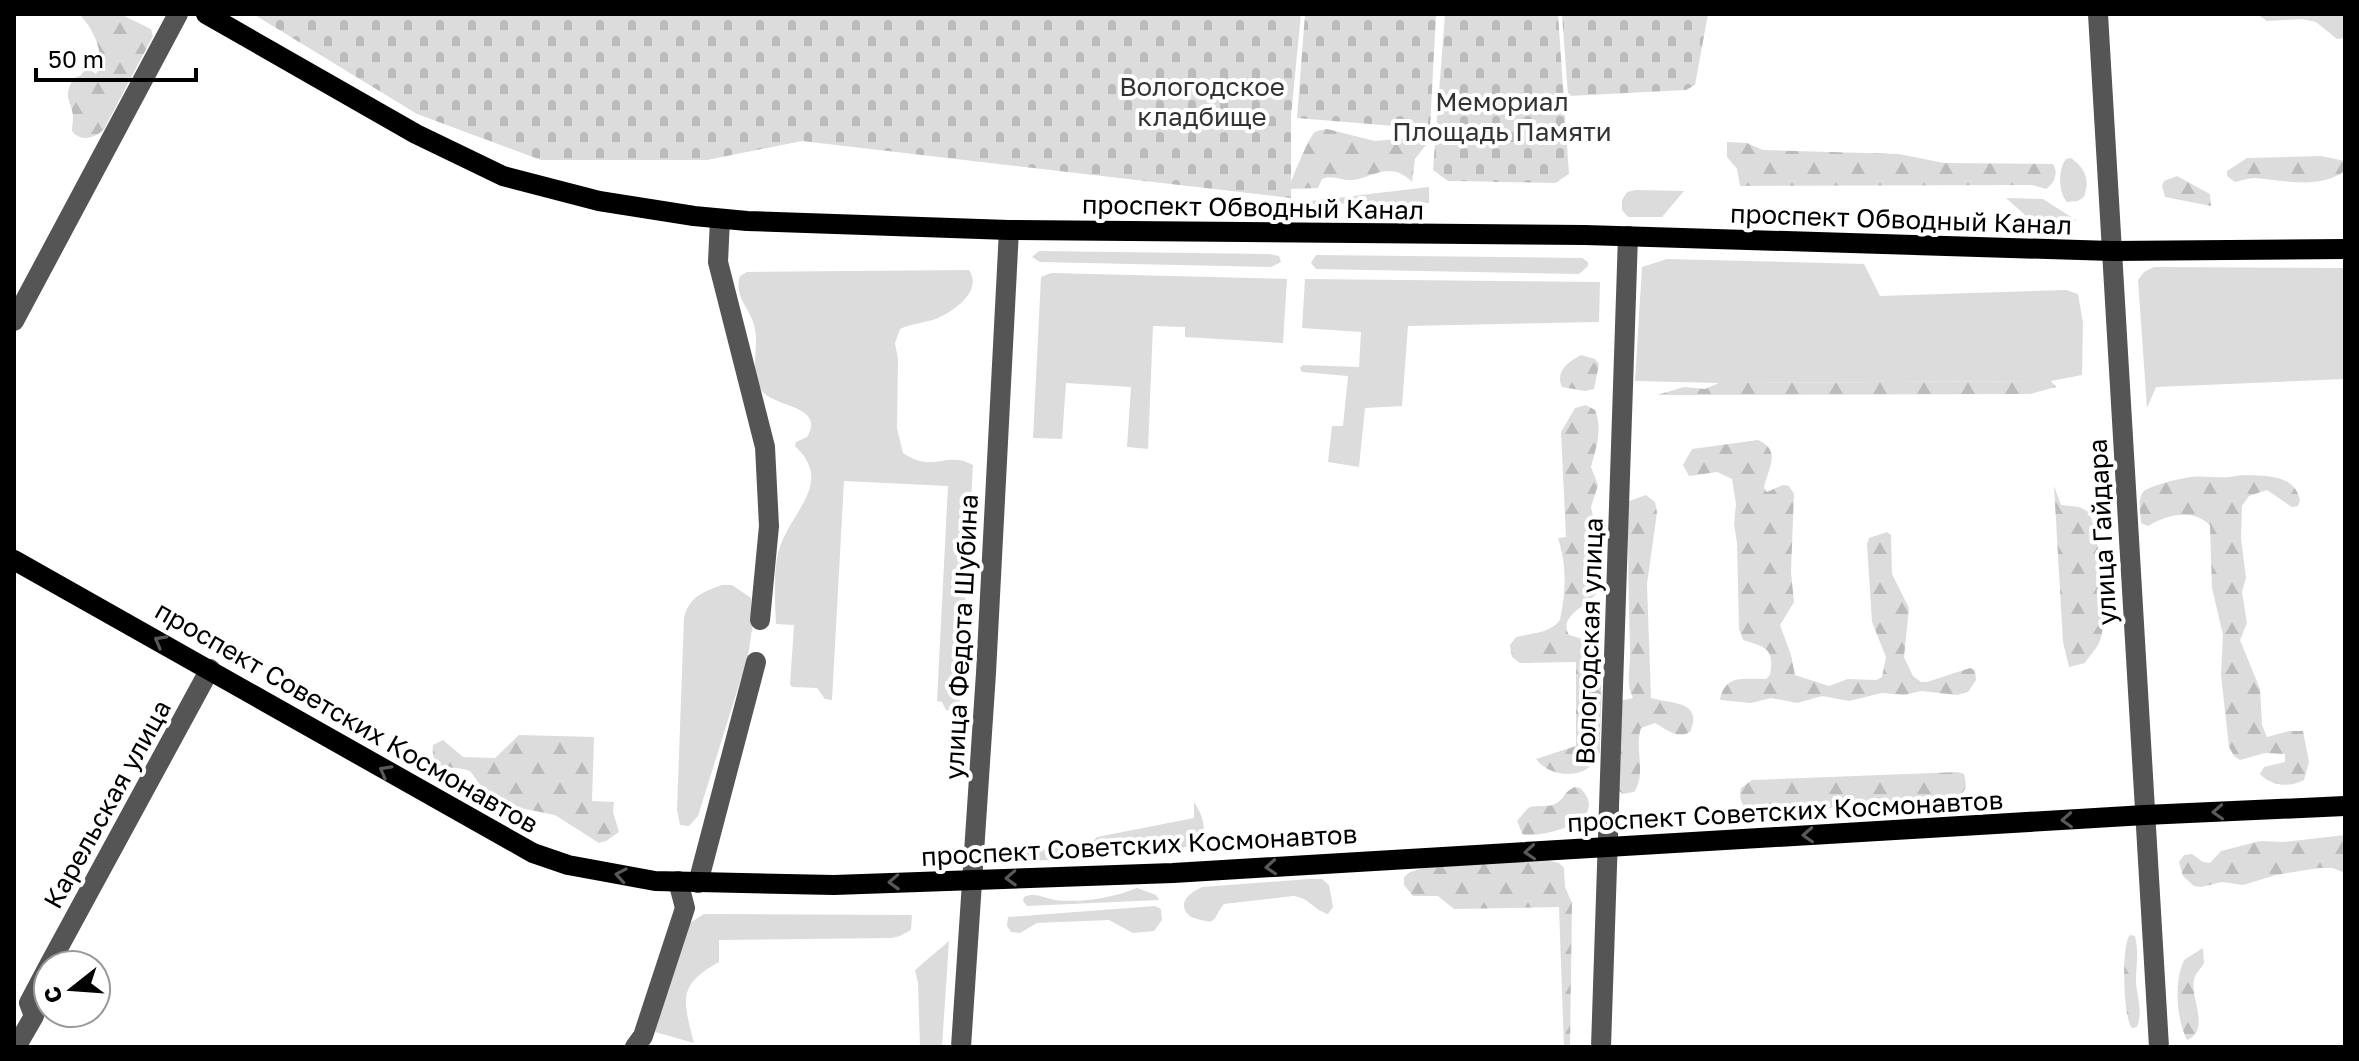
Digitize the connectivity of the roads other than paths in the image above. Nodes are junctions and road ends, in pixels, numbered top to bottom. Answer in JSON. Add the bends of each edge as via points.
{"nodes":[{"id":1,"x":178,"y":14,"type":"edge"},
{"id":2,"x":206,"y":14,"type":"edge"},
{"id":3,"x":2098,"y":14,"type":"edge"},
{"id":4,"x":720,"y":219,"type":"junction"},
{"id":5,"x":1009,"y":230,"type":"junction"},
{"id":6,"x":1628,"y":236,"type":"junction"},
{"id":7,"x":2345,"y":249,"type":"edge"},
{"id":8,"x":2112,"y":251,"type":"junction"},
{"id":9,"x":14,"y":321,"type":"edge"},
{"id":10,"x":14,"y":560,"type":"edge"},
{"id":11,"x":760,"y":620,"type":"dead end"},
{"id":12,"x":756,"y":662,"type":"dead end"},
{"id":13,"x":210,"y":669,"type":"junction"},
{"id":14,"x":2345,"y":806,"type":"edge"},
{"id":15,"x":2145,"y":815,"type":"junction"},
{"id":16,"x":1608,"y":847,"type":"junction"},
{"id":17,"x":972,"y":879,"type":"junction"},
{"id":18,"x":688,"y":882,"type":"junction"},
{"id":19,"x":57,"y":949,"type":"edge"},
{"id":20,"x":32,"y":1019,"type":"edge"},
{"id":21,"x":16,"y":1047,"type":"edge"},
{"id":22,"x":635,"y":1047,"type":"edge"},
{"id":23,"x":961,"y":1047,"type":"edge"},
{"id":24,"x":1601,"y":1047,"type":"edge"},
{"id":25,"x":2159,"y":1047,"type":"edge"}],
"edges":[{"from":1,"to":9,"type":"street"},
{"from":2,"to":4,"type":"main road","name":"проспект Обводный Канал","via":[[416,134],[503,176],[599,201]]},
{"from":3,"to":8,"type":"street","name":"улица Гайдара"},
{"from":4,"to":5,"type":"main road","name":"проспект Обводный Канал"},
{"from":4,"to":11,"type":"street","via":[[718,262],[765,447],[769,526]]},
{"from":5,"to":6,"type":"main road","name":"проспект Обводный Канал"},
{"from":5,"to":17,"type":"street","name":"улица Федота Шубина"},
{"from":6,"to":8,"type":"main road","name":"проспект Обводный Канал"},
{"from":6,"to":16,"type":"street","name":"Вологодская улица"},
{"from":7,"to":8,"type":"main road","name":"проспект Обводный Канал"},
{"from":8,"to":15,"type":"street","name":"улица Гайдара"},
{"from":13,"to":10,"type":"main road","name":"проспект Советских Космонавтов","one_way":true},
{"from":12,"to":18,"type":"street"},
{"from":18,"to":13,"type":"main road","name":"проспект Советских Космонавтов","one_way":true,"via":[[568,865],[533,853]]},
{"from":13,"to":19,"type":"street","name":"Карельская улица"},
{"from":14,"to":15,"type":"main road","name":"проспект Советских Космонавтов","one_way":true},
{"from":15,"to":16,"type":"main road","name":"проспект Советских Космонавтов","one_way":true},
{"from":15,"to":25,"type":"street","name":"улица Гайдара"},
{"from":16,"to":17,"type":"main road","name":"проспект Советских Космонавтов","one_way":true,"via":[[1173,873]]},
{"from":16,"to":24,"type":"street","name":"Вологодская улица"},
{"from":17,"to":18,"type":"main road","name":"проспект Советских Космонавтов","one_way":true,"via":[[834,885]]},
{"from":17,"to":23,"type":"street","name":"улица Федота Шубина"},
{"from":18,"to":22,"type":"street","via":[[685,908]]},
{"from":20,"to":21,"type":"street","name":"Карельская улица"}]}
